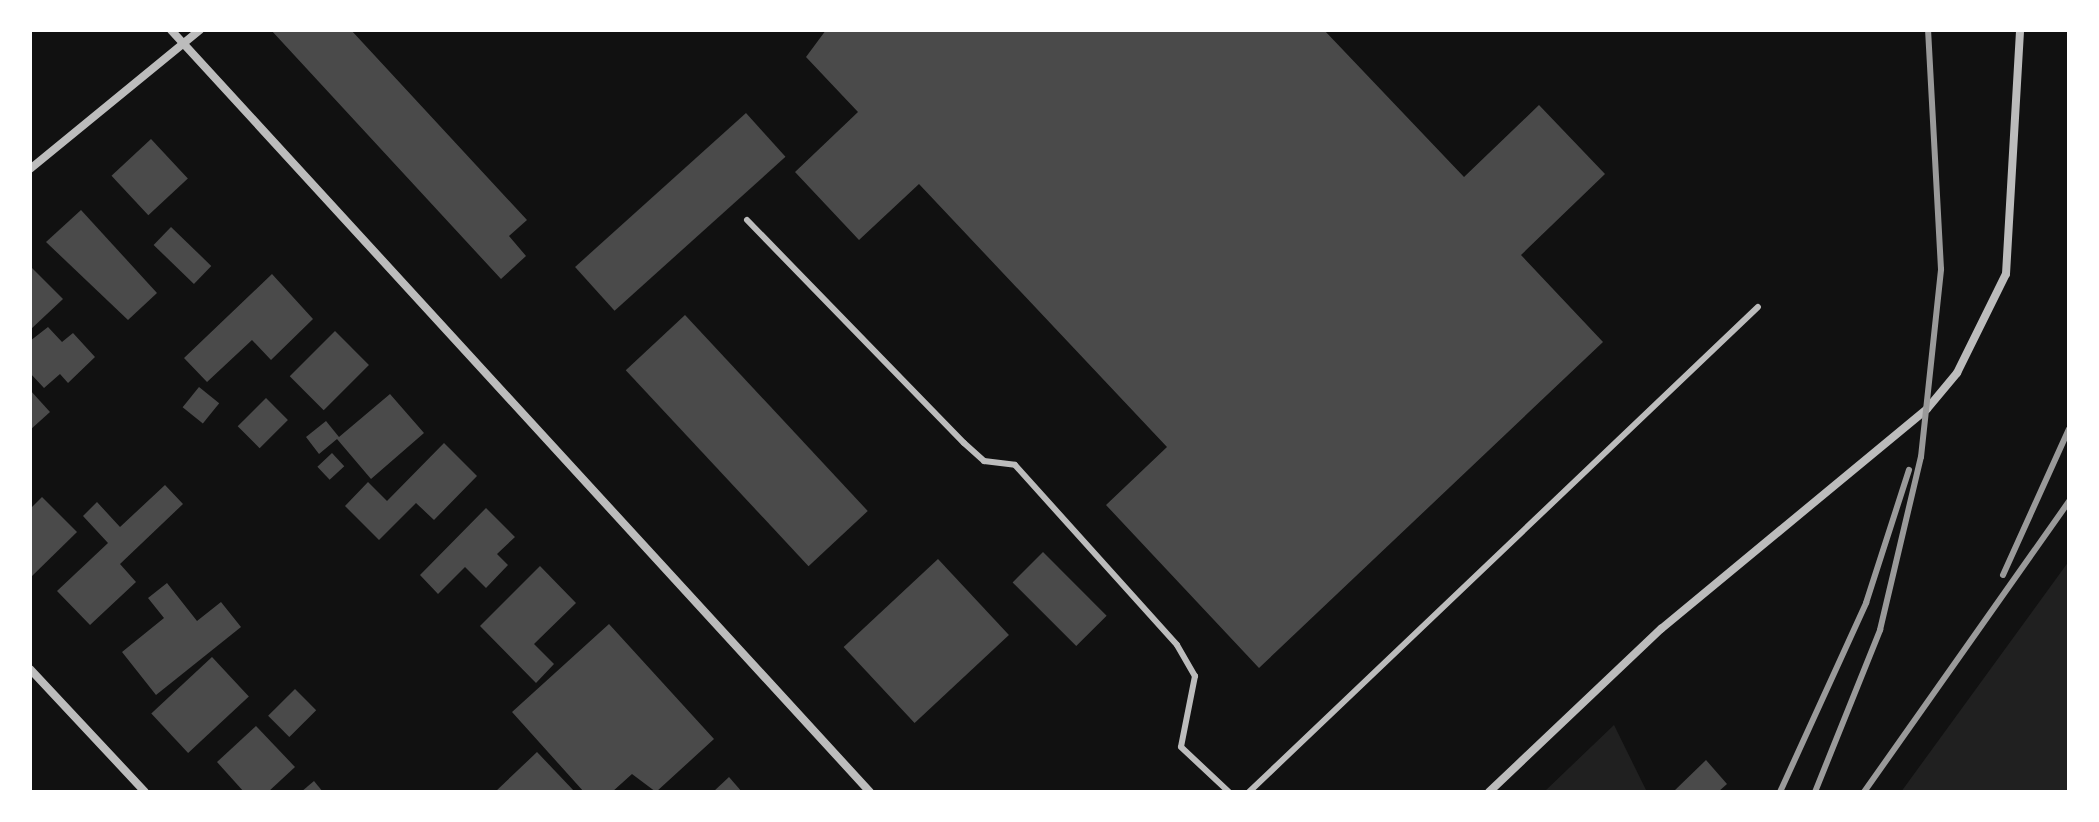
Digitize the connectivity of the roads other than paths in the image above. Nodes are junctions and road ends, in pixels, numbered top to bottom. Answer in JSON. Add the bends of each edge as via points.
{"nodes":[{"id":1,"x":171,"y":30,"type":"edge"},
{"id":2,"x":200,"y":30,"type":"edge"},
{"id":3,"x":2020,"y":30,"type":"edge"},
{"id":4,"x":181,"y":41,"type":"junction"},
{"id":5,"x":30,"y":169,"type":"edge"},
{"id":6,"x":747,"y":220,"type":"dead end"},
{"id":7,"x":1758,"y":307,"type":"dead end"},
{"id":8,"x":30,"y":669,"type":"edge"},
{"id":9,"x":145,"y":792,"type":"edge"},
{"id":10,"x":870,"y":792,"type":"edge"},
{"id":11,"x":1229,"y":792,"type":"edge"},
{"id":12,"x":1249,"y":792,"type":"edge"},
{"id":13,"x":1489,"y":792,"type":"edge"}],
"edges":[{"from":1,"to":4,"type":"street"},
{"from":2,"to":4,"type":"street"},
{"from":3,"to":13,"type":"street","via":[[2006,274],[1957,373],[1927,409],[1661,629]]},
{"from":4,"to":5,"type":"street"},
{"from":4,"to":10,"type":"street"},
{"from":6,"to":11,"type":"lane","via":[[964,443],[984,461],[1015,465],[1177,645],[1195,676],[1181,747]]},
{"from":7,"to":12,"type":"lane"},
{"from":8,"to":9,"type":"street"}]}
